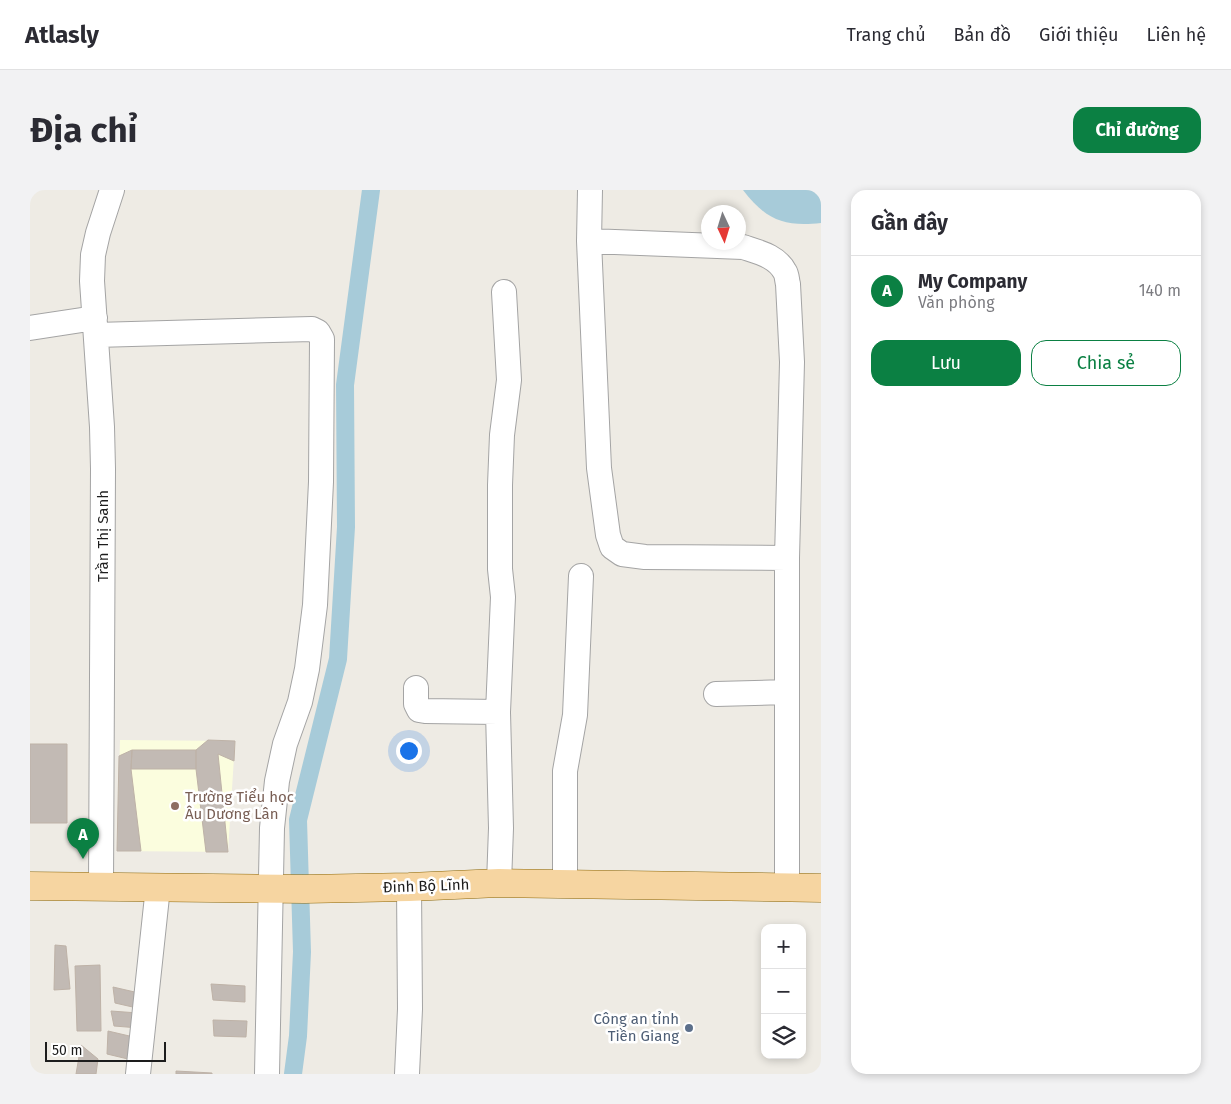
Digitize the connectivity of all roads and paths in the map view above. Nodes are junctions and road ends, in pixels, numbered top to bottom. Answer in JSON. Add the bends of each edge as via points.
{"nodes":[{"id":1,"x":112,"y":190,"type":"edge"},
{"id":2,"x":590,"y":190,"type":"edge"},
{"id":3,"x":589,"y":241,"type":"junction"},
{"id":4,"x":504,"y":292,"type":"dead end"},
{"id":5,"x":95,"y":327,"type":"junction"},
{"id":6,"x":30,"y":328,"type":"edge"},
{"id":7,"x":787,"y":558,"type":"junction"},
{"id":8,"x":581,"y":576,"type":"dead end"},
{"id":9,"x":416,"y":688,"type":"dead end"},
{"id":10,"x":787,"y":692,"type":"junction"},
{"id":11,"x":716,"y":694,"type":"dead end"},
{"id":12,"x":498,"y":712,"type":"junction"},
{"id":13,"x":499,"y":883,"type":"junction"},
{"id":14,"x":565,"y":884,"type":"junction"},
{"id":15,"x":101,"y":885,"type":"junction"},
{"id":16,"x":30,"y":886,"type":"edge"},
{"id":17,"x":158,"y":887,"type":"junction"},
{"id":18,"x":409,"y":887,"type":"junction"},
{"id":19,"x":787,"y":887,"type":"junction"},
{"id":20,"x":821,"y":888,"type":"edge"},
{"id":21,"x":285,"y":889,"type":"junction"},
{"id":22,"x":138,"y":1074,"type":"edge"},
{"id":23,"x":267,"y":1074,"type":"edge"},
{"id":24,"x":407,"y":1074,"type":"edge"}],
"edges":[{"from":1,"to":5,"type":"street","name":"Trần Thị Sanh","via":[[93,255]]},
{"from":2,"to":3,"type":"street"},
{"from":3,"to":7,"type":"street","via":[[599,468],[612,547],[622,554],[645,557]]},
{"from":3,"to":7,"type":"street","via":[[743,247],[774,259],[785,272],[792,362]]},
{"from":4,"to":12,"type":"street","via":[[509,380],[500,485],[503,597]]},
{"from":5,"to":6,"type":"street"},
{"from":5,"to":15,"type":"street","name":"Trần Thị Sanh","via":[[103,480]]},
{"from":5,"to":21,"type":"street","via":[[306,329],[318,332],[322,339],[321,482],[315,605],[307,669],[300,702],[285,744],[272,828]]},
{"from":7,"to":10,"type":"street"},
{"from":8,"to":14,"type":"street","via":[[575,715],[565,771]]},
{"from":9,"to":12,"type":"street","via":[[419,710]]},
{"from":10,"to":11,"type":"street"},
{"from":10,"to":19,"type":"street"},
{"from":12,"to":13,"type":"street"},
{"from":13,"to":14,"type":"main road","name":"Đinh Bộ Lĩnh"},
{"from":13,"to":18,"type":"main road","name":"Đinh Bộ Lĩnh"},
{"from":14,"to":19,"type":"main road","name":"Đinh Bộ Lĩnh"},
{"from":15,"to":16,"type":"main road","name":"Đinh Bộ Lĩnh"},
{"from":15,"to":17,"type":"main road","name":"Đinh Bộ Lĩnh"},
{"from":17,"to":21,"type":"main road","name":"Đinh Bộ Lĩnh"},
{"from":17,"to":22,"type":"street"},
{"from":18,"to":21,"type":"main road","name":"Đinh Bộ Lĩnh"},
{"from":18,"to":24,"type":"street"},
{"from":19,"to":20,"type":"main road","name":"Đinh Bộ Lĩnh"},
{"from":21,"to":23,"type":"street"}]}
